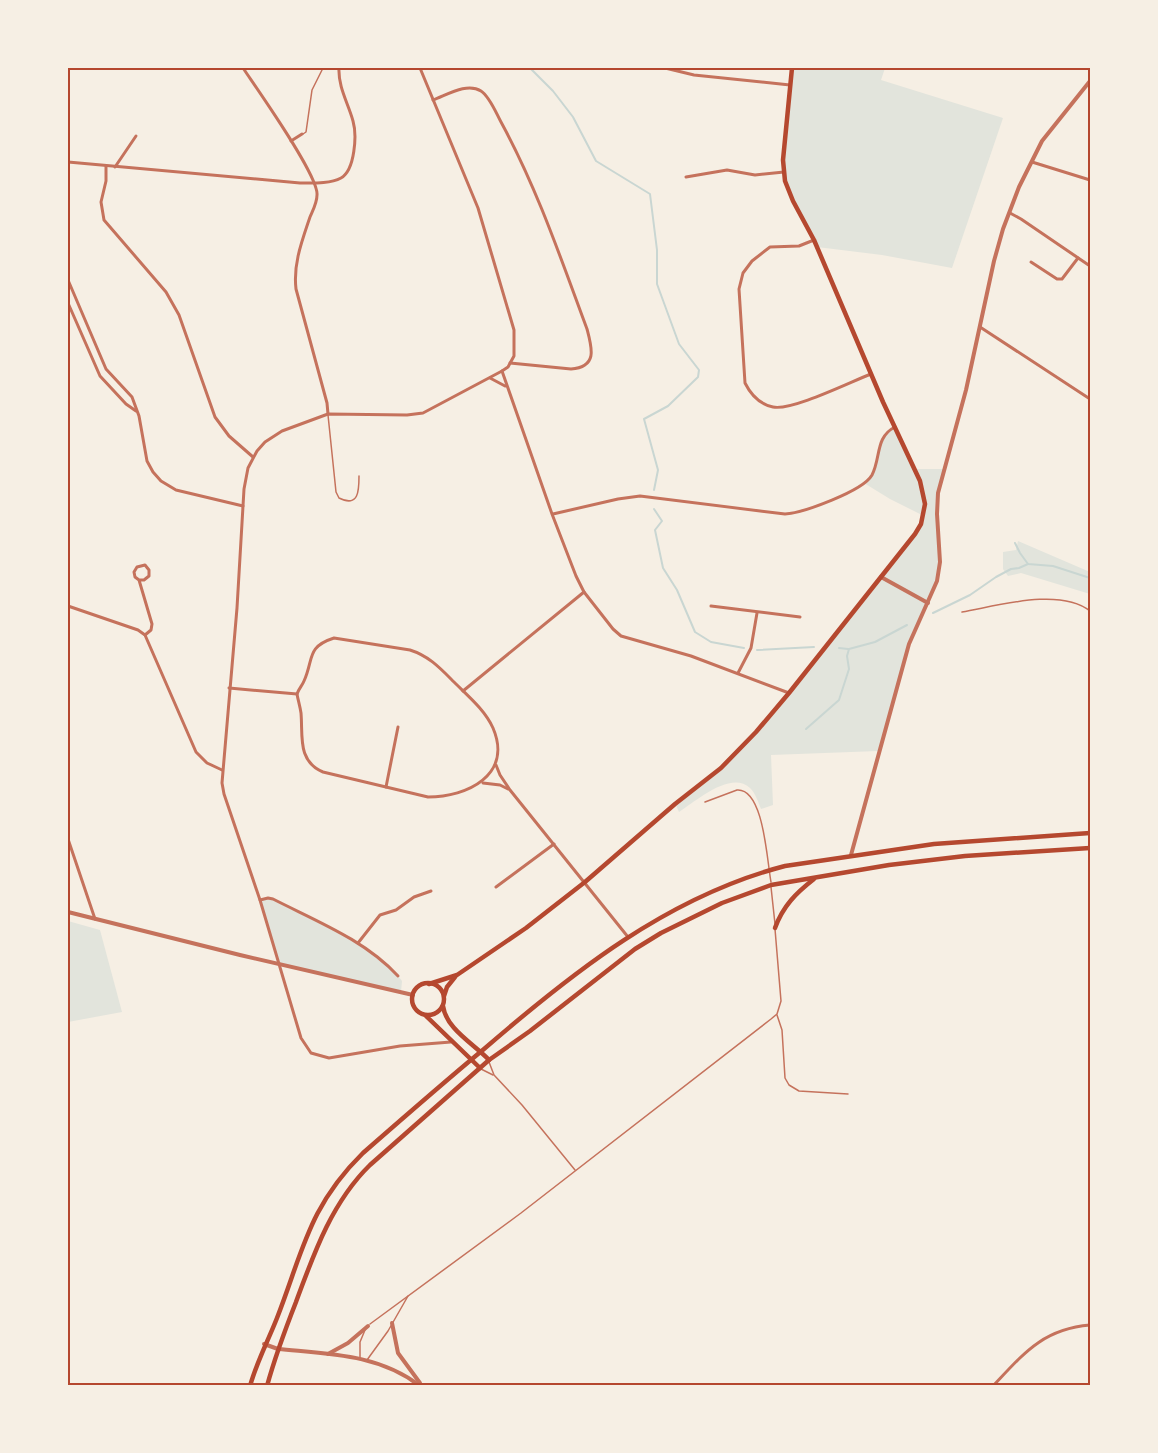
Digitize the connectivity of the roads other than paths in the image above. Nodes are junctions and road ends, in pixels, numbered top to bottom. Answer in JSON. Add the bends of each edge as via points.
{"nodes":[{"id":1,"x":243,"y":68,"type":"edge"},
{"id":2,"x":323,"y":68,"type":"edge"},
{"id":3,"x":339,"y":68,"type":"edge"},
{"id":4,"x":420,"y":68,"type":"edge"},
{"id":5,"x":665,"y":68,"type":"edge"},
{"id":6,"x":792,"y":68,"type":"edge"},
{"id":7,"x":1090,"y":81,"type":"edge"},
{"id":8,"x":791,"y":86,"type":"junction"},
{"id":9,"x":433,"y":100,"type":"junction"},
{"id":10,"x":302,"y":134,"type":"joint"},
{"id":11,"x":135,"y":136,"type":"dead end"},
{"id":12,"x":291,"y":141,"type":"junction"},
{"id":13,"x":1031,"y":161,"type":"junction"},
{"id":14,"x":68,"y":162,"type":"edge"},
{"id":15,"x":106,"y":166,"type":"junction"},
{"id":16,"x":115,"y":167,"type":"junction"},
{"id":17,"x":784,"y":172,"type":"junction"},
{"id":18,"x":686,"y":177,"type":"dead end"},
{"id":19,"x":1090,"y":180,"type":"edge"},
{"id":20,"x":316,"y":183,"type":"junction"},
{"id":21,"x":1010,"y":213,"type":"junction"},
{"id":22,"x":813,"y":240,"type":"junction"},
{"id":23,"x":1078,"y":258,"type":"junction"},
{"id":24,"x":1031,"y":262,"type":"dead end"},
{"id":25,"x":1090,"y":266,"type":"edge"},
{"id":26,"x":68,"y":280,"type":"edge"},
{"id":27,"x":68,"y":303,"type":"edge"},
{"id":28,"x":980,"y":327,"type":"junction"},
{"id":29,"x":510,"y":363,"type":"junction"},
{"id":30,"x":502,"y":371,"type":"junction"},
{"id":31,"x":871,"y":374,"type":"junction"},
{"id":32,"x":489,"y":378,"type":"junction"},
{"id":33,"x":507,"y":388,"type":"junction"},
{"id":34,"x":1090,"y":399,"type":"edge"},
{"id":35,"x":138,"y":412,"type":"junction"},
{"id":36,"x":328,"y":414,"type":"junction"},
{"id":37,"x":895,"y":427,"type":"junction"},
{"id":38,"x":253,"y":457,"type":"junction"},
{"id":39,"x":359,"y":476,"type":"dead end"},
{"id":40,"x":243,"y":506,"type":"junction"},
{"id":41,"x":552,"y":514,"type":"junction"},
{"id":42,"x":881,"y":577,"type":"junction"},
{"id":43,"x":139,"y":580,"type":"junction"},
{"id":44,"x":584,"y":592,"type":"junction"},
{"id":45,"x":928,"y":603,"type":"junction"},
{"id":46,"x":68,"y":606,"type":"edge"},
{"id":47,"x":711,"y":606,"type":"dead end"},
{"id":48,"x":1090,"y":611,"type":"edge"},
{"id":49,"x":962,"y":612,"type":"dead end"},
{"id":50,"x":758,"y":613,"type":"junction"},
{"id":51,"x":800,"y":617,"type":"dead end"},
{"id":52,"x":145,"y":635,"type":"junction"},
{"id":53,"x":738,"y":673,"type":"junction"},
{"id":54,"x":229,"y":688,"type":"junction"},
{"id":55,"x":463,"y":691,"type":"junction"},
{"id":56,"x":789,"y":693,"type":"junction"},
{"id":57,"x":297,"y":694,"type":"junction"},
{"id":58,"x":398,"y":727,"type":"dead end"},
{"id":59,"x":496,"y":764,"type":"junction"},
{"id":60,"x":222,"y":770,"type":"junction"},
{"id":61,"x":482,"y":782,"type":"junction"},
{"id":62,"x":386,"y":787,"type":"junction"},
{"id":63,"x":510,"y":790,"type":"junction"},
{"id":64,"x":705,"y":802,"type":"dead end"},
{"id":65,"x":1090,"y":833,"type":"edge"},
{"id":66,"x":68,"y":839,"type":"edge"},
{"id":67,"x":554,"y":844,"type":"junction"},
{"id":68,"x":1090,"y":848,"type":"edge"},
{"id":69,"x":851,"y":855,"type":"junction"},
{"id":70,"x":768,"y":870,"type":"junction"},
{"id":71,"x":816,"y":878,"type":"junction"},
{"id":72,"x":585,"y":882,"type":"junction"},
{"id":73,"x":771,"y":885,"type":"junction"},
{"id":74,"x":496,"y":887,"type":"dead end"},
{"id":75,"x":431,"y":891,"type":"dead end"},
{"id":76,"x":260,"y":900,"type":"junction"},
{"id":77,"x":68,"y":912,"type":"edge"},
{"id":78,"x":95,"y":919,"type":"junction"},
{"id":79,"x":775,"y":927,"type":"junction"},
{"id":80,"x":628,"y":937,"type":"junction"},
{"id":81,"x":358,"y":943,"type":"junction"},
{"id":82,"x":279,"y":965,"type":"junction"},
{"id":83,"x":457,"y":975,"type":"junction"},
{"id":84,"x":398,"y":976,"type":"dead end"},
{"id":85,"x":429,"y":984,"type":"junction"},
{"id":86,"x":413,"y":995,"type":"junction"},
{"id":87,"x":444,"y":996,"type":"junction"},
{"id":88,"x":443,"y":1006,"type":"junction"},
{"id":89,"x":777,"y":1014,"type":"junction"},
{"id":90,"x":425,"y":1015,"type":"junction"},
{"id":91,"x":453,"y":1042,"type":"junction"},
{"id":92,"x":481,"y":1051,"type":"junction"},
{"id":93,"x":471,"y":1059,"type":"junction"},
{"id":94,"x":489,"y":1060,"type":"junction"},
{"id":95,"x":480,"y":1068,"type":"junction"},
{"id":96,"x":494,"y":1075,"type":"junction"},
{"id":97,"x":848,"y":1094,"type":"dead end"},
{"id":98,"x":575,"y":1171,"type":"junction"},
{"id":99,"x":408,"y":1296,"type":"junction"},
{"id":100,"x":392,"y":1323,"type":"junction"},
{"id":101,"x":1090,"y":1325,"type":"edge"},
{"id":102,"x":368,"y":1326,"type":"junction"},
{"id":103,"x":264,"y":1344,"type":"junction"},
{"id":104,"x":278,"y":1349,"type":"junction"},
{"id":105,"x":328,"y":1354,"type":"junction"},
{"id":106,"x":360,"y":1358,"type":"junction"},
{"id":107,"x":367,"y":1360,"type":"junction"},
{"id":108,"x":250,"y":1386,"type":"edge"},
{"id":109,"x":267,"y":1386,"type":"edge"},
{"id":110,"x":421,"y":1386,"type":"edge"},
{"id":111,"x":993,"y":1386,"type":"edge"}],
"edges":[{"from":1,"to":12,"type":"street"},
{"from":2,"to":10,"type":"lane","via":[[312,90],[306,132]]},
{"from":3,"to":20,"type":"street","via":[[354,123],[353,153],[340,178]]},
{"from":4,"to":9,"type":"street"},
{"from":5,"to":8,"type":"street"},
{"from":6,"to":8,"type":"main road"},
{"from":7,"to":13,"type":"street","via":[[1046,135]]},
{"from":8,"to":17,"type":"main road"},
{"from":9,"to":29,"type":"street","via":[[478,208],[514,330],[515,350]]},
{"from":9,"to":29,"type":"street","via":[[468,88],[484,94],[533,185],[587,329],[591,354],[589,362],[580,368]]},
{"from":10,"to":12,"type":"street"},
{"from":11,"to":16,"type":"street"},
{"from":12,"to":20,"type":"street"},
{"from":13,"to":19,"type":"street"},
{"from":13,"to":21,"type":"street"},
{"from":14,"to":15,"type":"street"},
{"from":15,"to":16,"type":"street"},
{"from":15,"to":38,"type":"street","via":[[101,202],[105,220],[166,292],[179,315],[215,417]]},
{"from":16,"to":20,"type":"street"},
{"from":17,"to":18,"type":"street","via":[[755,175],[727,170]]},
{"from":17,"to":22,"type":"main road","via":[[793,201]]},
{"from":20,"to":36,"type":"street","via":[[316,200],[294,279]]},
{"from":21,"to":23,"type":"street"},
{"from":21,"to":28,"type":"street","via":[[994,261]]},
{"from":22,"to":31,"type":"main road"},
{"from":22,"to":31,"type":"street","via":[[799,246],[770,247],[743,273],[739,289],[745,383],[759,401],[780,407]]},
{"from":23,"to":24,"type":"street","via":[[1062,279]]},
{"from":23,"to":25,"type":"street"},
{"from":26,"to":35,"type":"street","via":[[106,369],[132,397]]},
{"from":27,"to":35,"type":"street","via":[[100,375]]},
{"from":28,"to":34,"type":"street"},
{"from":28,"to":45,"type":"street","via":[[938,493],[940,562],[938,581]]},
{"from":29,"to":30,"type":"street"},
{"from":30,"to":32,"type":"street"},
{"from":30,"to":33,"type":"street"},
{"from":31,"to":37,"type":"main road"},
{"from":32,"to":33,"type":"street"},
{"from":32,"to":36,"type":"street","via":[[423,413]]},
{"from":33,"to":41,"type":"street"},
{"from":35,"to":40,"type":"street","via":[[147,461],[161,481],[176,489]]},
{"from":36,"to":38,"type":"street","via":[[274,436]]},
{"from":36,"to":39,"type":"lane","via":[[339,498],[354,500]]},
{"from":37,"to":41,"type":"street","via":[[882,439],[868,480],[799,512],[784,514],[640,496]]},
{"from":37,"to":42,"type":"main road","via":[[920,482],[925,504],[915,534]]},
{"from":38,"to":40,"type":"street","via":[[246,473]]},
{"from":40,"to":54,"type":"street"},
{"from":41,"to":44,"type":"street"},
{"from":42,"to":45,"type":"street"},
{"from":42,"to":56,"type":"main road"},
{"from":43,"to":43,"type":"street","via":[[135,569],[145,565],[149,576]]},
{"from":43,"to":52,"type":"street","via":[[152,624]]},
{"from":44,"to":53,"type":"street","via":[[621,636]]},
{"from":44,"to":55,"type":"street"},
{"from":45,"to":69,"type":"street","via":[[909,644]]},
{"from":46,"to":52,"type":"street"},
{"from":47,"to":50,"type":"street"},
{"from":48,"to":49,"type":"lane","via":[[1075,603],[1038,600]]},
{"from":50,"to":51,"type":"street"},
{"from":50,"to":53,"type":"street","via":[[751,648]]},
{"from":52,"to":60,"type":"street","via":[[196,752]]},
{"from":53,"to":56,"type":"street"},
{"from":54,"to":57,"type":"street"},
{"from":54,"to":60,"type":"street"},
{"from":55,"to":57,"type":"street","via":[[420,653],[334,638],[314,650]]},
{"from":55,"to":59,"type":"street","via":[[494,730]]},
{"from":56,"to":72,"type":"main road","via":[[721,768]]},
{"from":57,"to":62,"type":"street","via":[[303,751],[313,767]]},
{"from":58,"to":62,"type":"street"},
{"from":59,"to":61,"type":"street"},
{"from":59,"to":63,"type":"street"},
{"from":60,"to":76,"type":"street","via":[[224,794]]},
{"from":61,"to":62,"type":"street","via":[[438,797],[421,797]]},
{"from":61,"to":63,"type":"street","via":[[500,784]]},
{"from":63,"to":67,"type":"street"},
{"from":64,"to":70,"type":"lane","via":[[741,789],[748,793],[763,824]]},
{"from":65,"to":69,"type":"main road","via":[[934,844]]},
{"from":66,"to":78,"type":"street"},
{"from":67,"to":72,"type":"street"},
{"from":67,"to":74,"type":"street"},
{"from":68,"to":71,"type":"main road","via":[[965,856]]},
{"from":69,"to":70,"type":"main road"},
{"from":70,"to":73,"type":"lane"},
{"from":70,"to":80,"type":"main road","via":[[694,900]]},
{"from":71,"to":73,"type":"main road"},
{"from":71,"to":79,"type":"main road","via":[[788,902]]},
{"from":72,"to":80,"type":"street"},
{"from":72,"to":83,"type":"main road"},
{"from":73,"to":79,"type":"lane"},
{"from":73,"to":94,"type":"main road","via":[[722,903],[635,949]]},
{"from":75,"to":81,"type":"street","via":[[380,915]]},
{"from":76,"to":81,"type":"street","via":[[273,899]]},
{"from":76,"to":82,"type":"street"},
{"from":77,"to":78,"type":"street"},
{"from":78,"to":82,"type":"street"},
{"from":79,"to":89,"type":"lane","via":[[781,992]]},
{"from":80,"to":92,"type":"main road","via":[[571,976]]},
{"from":81,"to":84,"type":"street"},
{"from":82,"to":86,"type":"street"},
{"from":82,"to":91,"type":"street","via":[[301,1038],[315,1055],[329,1058]]},
{"from":83,"to":85,"type":"main road"},
{"from":83,"to":87,"type":"main road"},
{"from":85,"to":86,"type":"main road","via":[[419,987]]},
{"from":85,"to":87,"type":"main road","via":[[439,987]]},
{"from":86,"to":90,"type":"main road","via":[[416,1010]]},
{"from":87,"to":88,"type":"main road"},
{"from":88,"to":90,"type":"main road","via":[[435,1014]]},
{"from":88,"to":92,"type":"main road","via":[[446,1019]]},
{"from":89,"to":97,"type":"lane","via":[[789,1085],[799,1090]]},
{"from":89,"to":98,"type":"lane"},
{"from":90,"to":91,"type":"main road"},
{"from":91,"to":93,"type":"main road"},
{"from":92,"to":93,"type":"main road"},
{"from":92,"to":94,"type":"main road"},
{"from":93,"to":95,"type":"main road"},
{"from":93,"to":103,"type":"main road","via":[[363,1153],[328,1194],[311,1224],[277,1320]]},
{"from":94,"to":95,"type":"main road"},
{"from":94,"to":96,"type":"lane"},
{"from":95,"to":96,"type":"lane"},
{"from":95,"to":104,"type":"main road","via":[[370,1165],[347,1191],[316,1246]]},
{"from":96,"to":98,"type":"lane"},
{"from":98,"to":99,"type":"lane"},
{"from":99,"to":100,"type":"lane"},
{"from":99,"to":102,"type":"lane"},
{"from":100,"to":107,"type":"lane"},
{"from":100,"to":110,"type":"street","via":[[398,1353]]},
{"from":101,"to":111,"type":"street","via":[[1069,1328],[1038,1341]]},
{"from":102,"to":105,"type":"street"},
{"from":102,"to":106,"type":"lane","via":[[360,1342]]},
{"from":103,"to":104,"type":"street"},
{"from":103,"to":108,"type":"main road"},
{"from":104,"to":105,"type":"street"},
{"from":104,"to":109,"type":"main road"},
{"from":105,"to":106,"type":"street"},
{"from":106,"to":107,"type":"street"},
{"from":107,"to":110,"type":"street","via":[[394,1368]]}]}
